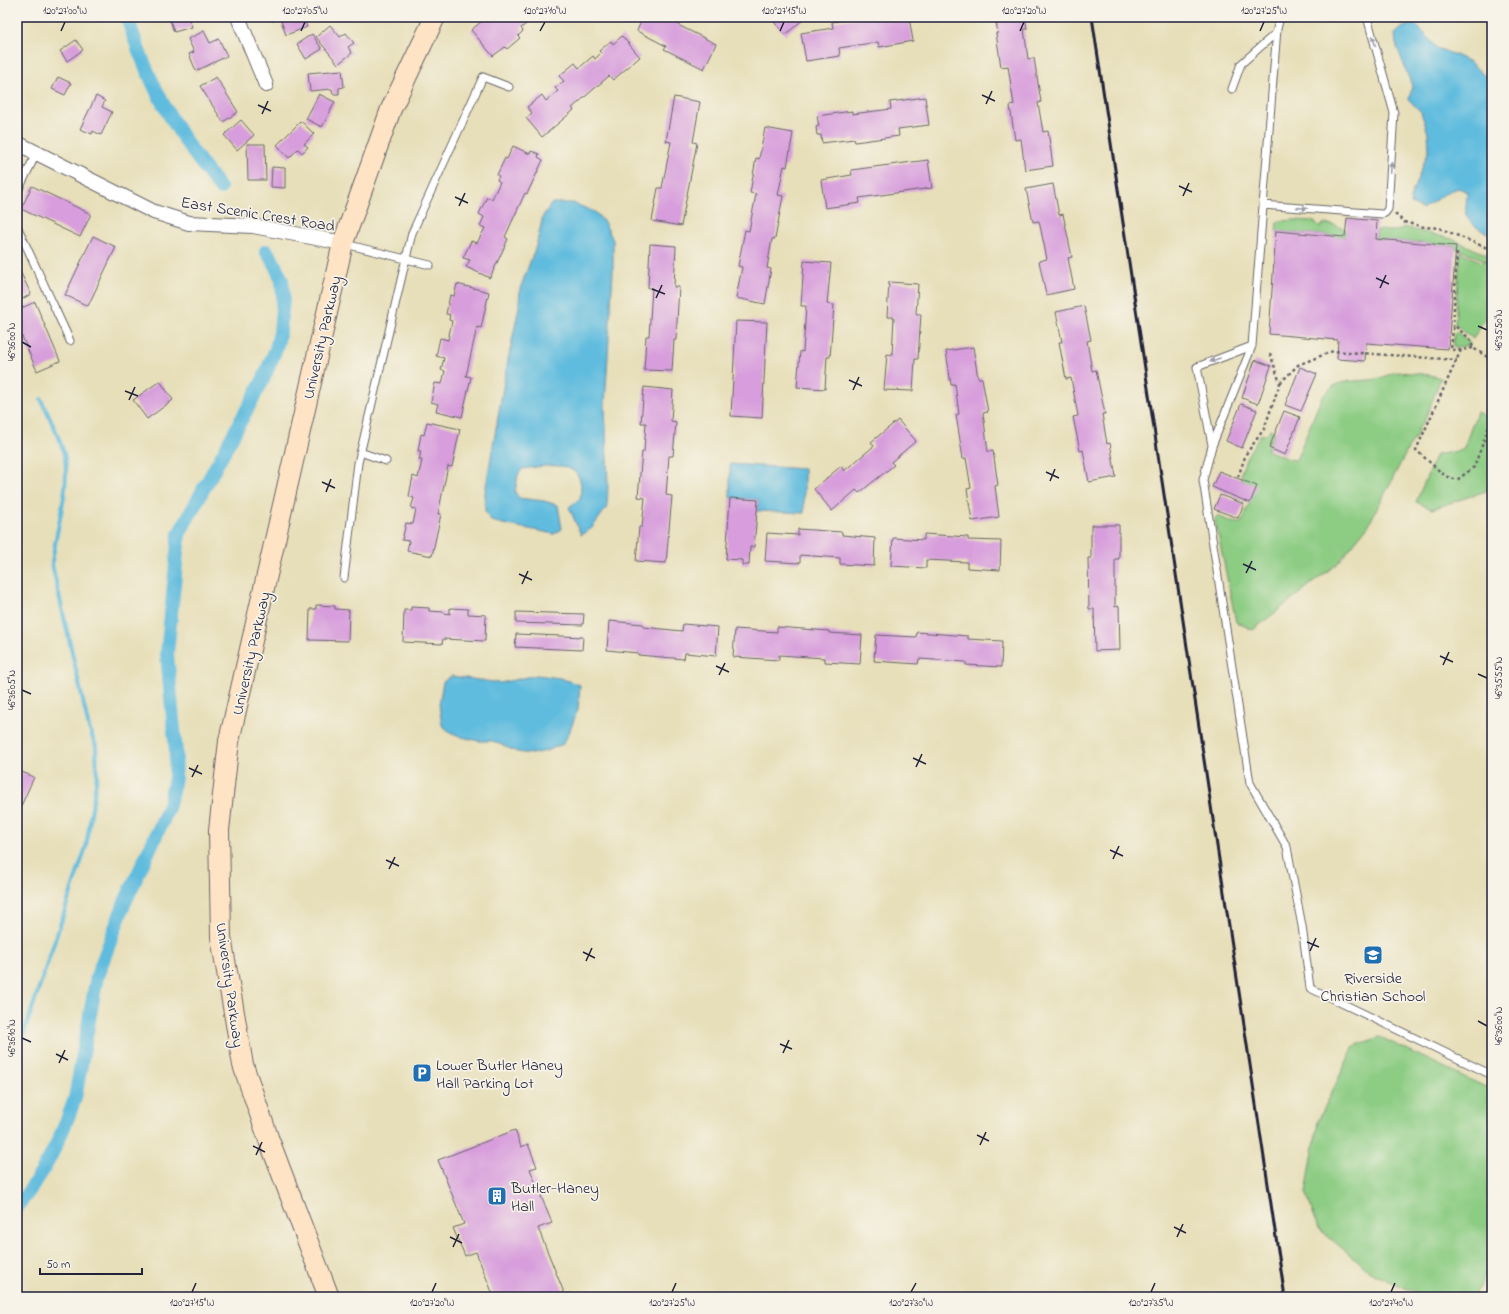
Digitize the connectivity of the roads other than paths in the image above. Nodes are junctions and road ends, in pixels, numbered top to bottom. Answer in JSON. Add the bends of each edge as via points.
{"nodes":[{"id":1,"x":238,"y":17,"type":"edge"},
{"id":2,"x":435,"y":17,"type":"edge"},
{"id":3,"x":1280,"y":17,"type":"edge"},
{"id":4,"x":1367,"y":17,"type":"edge"},
{"id":5,"x":1374,"y":17,"type":"edge"},
{"id":6,"x":1370,"y":25,"type":"junction"},
{"id":7,"x":1277,"y":32,"type":"junction"},
{"id":8,"x":266,"y":85,"type":"dead end"},
{"id":9,"x":509,"y":86,"type":"dead end"},
{"id":10,"x":1232,"y":89,"type":"dead end"},
{"id":11,"x":17,"y":143,"type":"edge"},
{"id":12,"x":37,"y":152,"type":"junction"},
{"id":13,"x":17,"y":193,"type":"edge"},
{"id":14,"x":1263,"y":205,"type":"junction"},
{"id":15,"x":17,"y":226,"type":"edge"},
{"id":16,"x":343,"y":243,"type":"junction"},
{"id":17,"x":406,"y":259,"type":"junction"},
{"id":18,"x":430,"y":265,"type":"dead end"},
{"id":19,"x":70,"y":341,"type":"dead end"},
{"id":20,"x":1252,"y":346,"type":"junction"},
{"id":21,"x":1212,"y":446,"type":"junction"},
{"id":22,"x":360,"y":452,"type":"junction"},
{"id":23,"x":386,"y":461,"type":"dead end"},
{"id":24,"x":344,"y":578,"type":"dead end"},
{"id":25,"x":1492,"y":1075,"type":"edge"},
{"id":26,"x":326,"y":1296,"type":"edge"}],
"edges":[{"from":1,"to":8,"type":"street"},
{"from":2,"to":16,"type":"main road","name":"University Parkway","via":[[391,109]]},
{"from":3,"to":7,"type":"lane"},
{"from":4,"to":6,"type":"lane"},
{"from":5,"to":6,"type":"lane"},
{"from":14,"to":6,"type":"lane","one_way":true,"via":[[1382,214],[1388,209],[1394,113]]},
{"from":7,"to":10,"type":"lane","via":[[1241,64]]},
{"from":7,"to":14,"type":"lane"},
{"from":9,"to":17,"type":"lane","via":[[483,78],[412,233]]},
{"from":11,"to":12,"type":"street","name":"East Scenic Crest Road"},
{"from":12,"to":13,"type":"lane"},
{"from":12,"to":16,"type":"street","name":"East Scenic Crest Road","via":[[154,212],[189,223],[253,226]]},
{"from":14,"to":20,"type":"lane"},
{"from":15,"to":19,"type":"lane"},
{"from":16,"to":17,"type":"lane"},
{"from":16,"to":26,"type":"main road","name":"University Parkway","via":[[229,741],[219,830],[222,937],[243,1065]]},
{"from":17,"to":18,"type":"lane"},
{"from":17,"to":22,"type":"lane"},
{"from":20,"to":21,"type":"lane"},
{"from":20,"to":21,"type":"lane","one_way":true,"via":[[1197,367]]},
{"from":21,"to":25,"type":"lane","via":[[1202,480],[1250,783],[1287,847],[1302,926],[1310,988]]},
{"from":22,"to":23,"type":"lane"},
{"from":22,"to":24,"type":"lane"}]}
